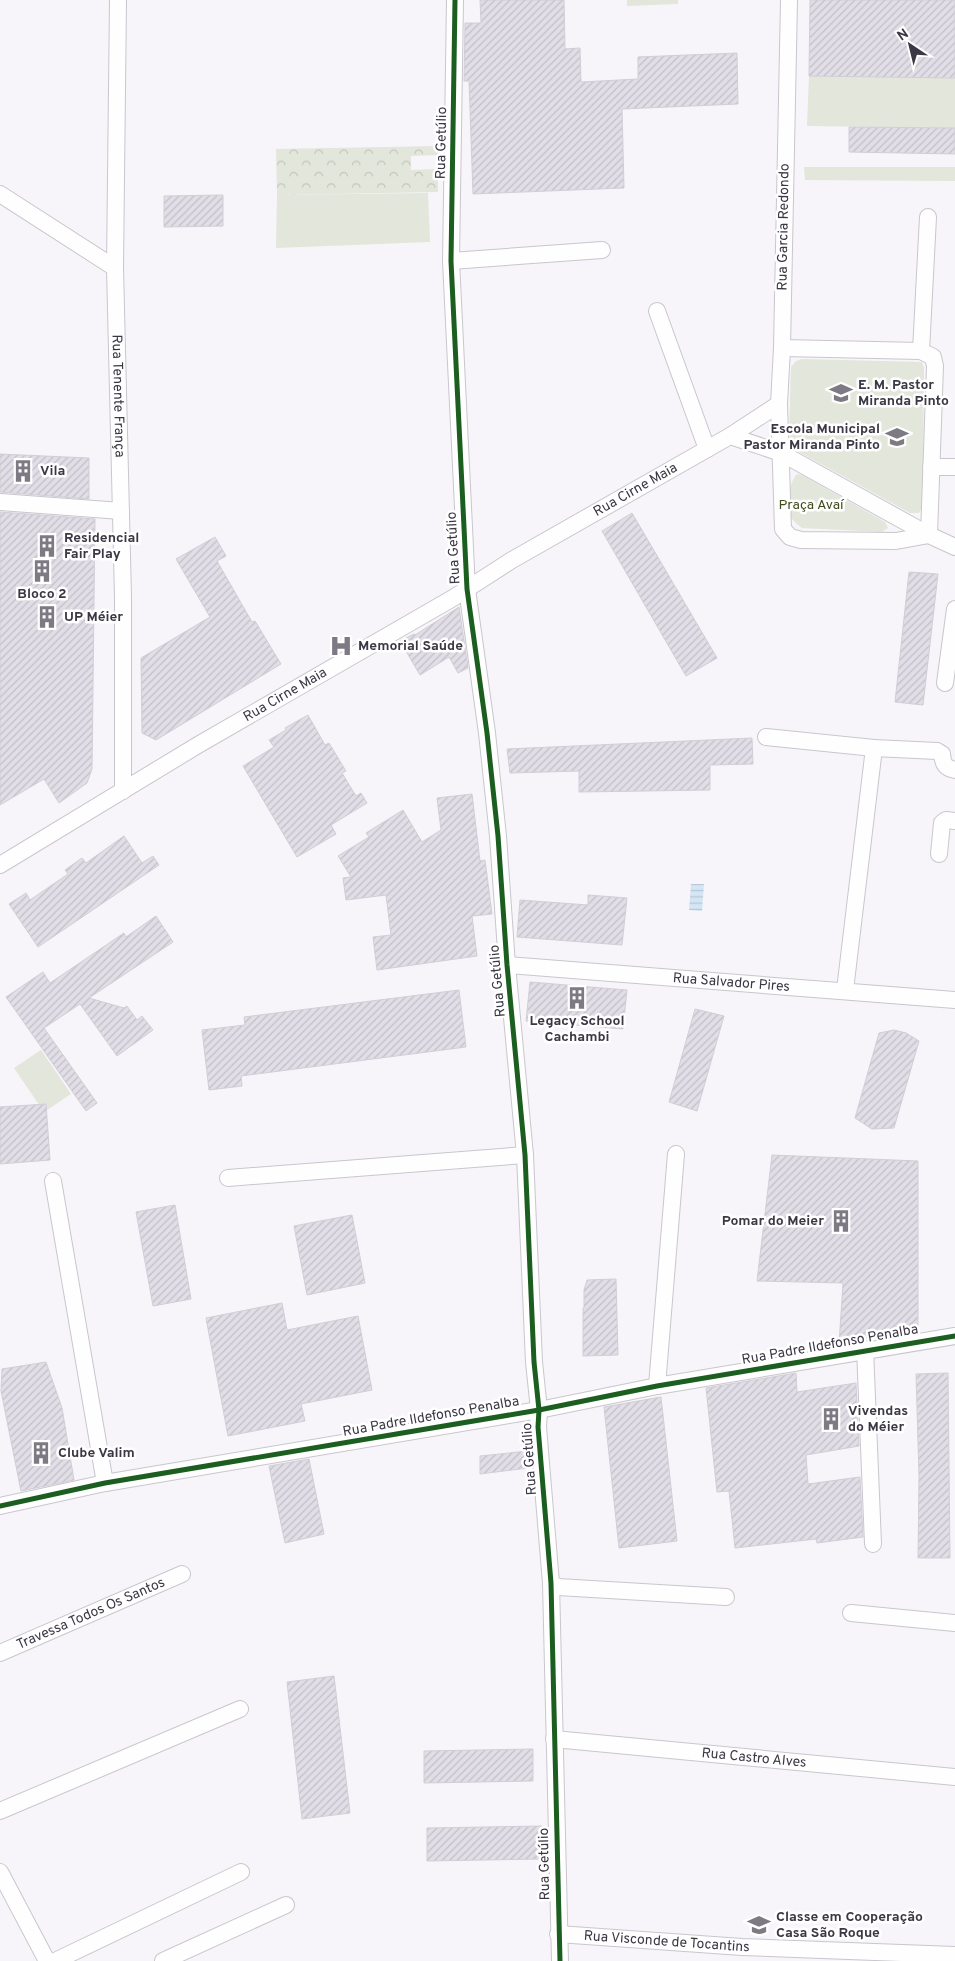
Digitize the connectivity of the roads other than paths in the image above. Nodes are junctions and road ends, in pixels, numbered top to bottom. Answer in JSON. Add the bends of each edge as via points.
{"nodes":[{"id":1,"x":118,"y":0,"type":"edge"},
{"id":2,"x":455,"y":0,"type":"edge"},
{"id":3,"x":789,"y":0,"type":"edge"},
{"id":4,"x":0,"y":194,"type":"edge"},
{"id":5,"x":928,"y":217,"type":"dead end"},
{"id":6,"x":602,"y":250,"type":"dead end"},
{"id":7,"x":452,"y":261,"type":"junction"},
{"id":8,"x":115,"y":268,"type":"junction"},
{"id":9,"x":658,"y":311,"type":"dead end"},
{"id":10,"x":782,"y":348,"type":"junction"},
{"id":11,"x":921,"y":351,"type":"junction"},
{"id":12,"x":779,"y":404,"type":"junction"},
{"id":13,"x":730,"y":436,"type":"junction"},
{"id":14,"x":707,"y":449,"type":"junction"},
{"id":15,"x":781,"y":453,"type":"junction"},
{"id":16,"x":931,"y":467,"type":"junction"},
{"id":17,"x":955,"y":467,"type":"edge"},
{"id":18,"x":0,"y":502,"type":"edge"},
{"id":19,"x":120,"y":511,"type":"junction"},
{"id":20,"x":929,"y":535,"type":"junction"},
{"id":21,"x":955,"y":547,"type":"edge"},
{"id":22,"x":467,"y":589,"type":"junction"},
{"id":23,"x":955,"y":609,"type":"edge"},
{"id":24,"x":945,"y":683,"type":"dead end"},
{"id":25,"x":766,"y":737,"type":"dead end"},
{"id":26,"x":874,"y":748,"type":"junction"},
{"id":27,"x":955,"y":770,"type":"edge"},
{"id":28,"x":122,"y":791,"type":"junction"},
{"id":29,"x":955,"y":821,"type":"edge"},
{"id":30,"x":939,"y":854,"type":"dead end"},
{"id":31,"x":2,"y":858,"type":"edge"},
{"id":32,"x":507,"y":965,"type":"junction"},
{"id":33,"x":845,"y":990,"type":"junction"},
{"id":34,"x":955,"y":1000,"type":"edge"},
{"id":35,"x":676,"y":1154,"type":"dead end"},
{"id":36,"x":524,"y":1155,"type":"junction"},
{"id":37,"x":228,"y":1178,"type":"dead end"},
{"id":38,"x":52,"y":1181,"type":"dead end"},
{"id":39,"x":955,"y":1336,"type":"edge"},
{"id":40,"x":865,"y":1350,"type":"junction"},
{"id":41,"x":657,"y":1386,"type":"junction"},
{"id":42,"x":539,"y":1410,"type":"junction"},
{"id":43,"x":105,"y":1483,"type":"junction"},
{"id":44,"x":0,"y":1506,"type":"edge"},
{"id":45,"x":874,"y":1544,"type":"dead end"},
{"id":46,"x":182,"y":1574,"type":"dead end"},
{"id":47,"x":551,"y":1583,"type":"junction"},
{"id":48,"x":726,"y":1597,"type":"dead end"},
{"id":49,"x":851,"y":1614,"type":"dead end"},
{"id":50,"x":955,"y":1623,"type":"edge"},
{"id":51,"x":0,"y":1653,"type":"edge"},
{"id":52,"x":240,"y":1709,"type":"dead end"},
{"id":53,"x":554,"y":1739,"type":"junction"},
{"id":54,"x":955,"y":1778,"type":"edge"},
{"id":55,"x":0,"y":1811,"type":"edge"},
{"id":56,"x":0,"y":1872,"type":"edge"},
{"id":57,"x":241,"y":1872,"type":"dead end"},
{"id":58,"x":286,"y":1906,"type":"dead end"},
{"id":59,"x":558,"y":1934,"type":"junction"},
{"id":60,"x":955,"y":1955,"type":"edge"},
{"id":61,"x":47,"y":1961,"type":"edge"},
{"id":62,"x":55,"y":1961,"type":"edge"},
{"id":63,"x":163,"y":1961,"type":"edge"},
{"id":64,"x":560,"y":1961,"type":"edge"}],
"edges":[{"from":1,"to":8,"type":"street","name":"Rua Tenente França"},
{"from":2,"to":7,"type":"street","name":"Rua Getúlio"},
{"from":3,"to":10,"type":"street","name":"Rua Garcia Redondo"},
{"from":4,"to":8,"type":"street"},
{"from":5,"to":11,"type":"street"},
{"from":6,"to":7,"type":"street"},
{"from":7,"to":22,"type":"street","name":"Rua Getúlio"},
{"from":8,"to":19,"type":"street","name":"Rua Tenente França"},
{"from":9,"to":14,"type":"street"},
{"from":10,"to":11,"type":"street"},
{"from":10,"to":12,"type":"street","name":"Rua Garcia Redondo"},
{"from":11,"to":16,"type":"street","via":[[933,357],[935,366]]},
{"from":12,"to":13,"type":"street","name":"Rua Cirne Maia"},
{"from":12,"to":15,"type":"street","name":"Rua Garcia Redondo"},
{"from":13,"to":14,"type":"street","name":"Rua Cirne Maia"},
{"from":13,"to":15,"type":"street"},
{"from":14,"to":22,"type":"street","name":"Rua Cirne Maia"},
{"from":15,"to":20,"type":"street"},
{"from":15,"to":20,"type":"street","via":[[782,522],[790,537],[801,540],[896,541]]},
{"from":16,"to":17,"type":"street"},
{"from":16,"to":20,"type":"street"},
{"from":18,"to":19,"type":"street"},
{"from":19,"to":28,"type":"street","name":"Rua Tenente França"},
{"from":20,"to":21,"type":"street"},
{"from":22,"to":28,"type":"street","name":"Rua Cirne Maia"},
{"from":22,"to":32,"type":"street","name":"Rua Getúlio","via":[[498,836]]},
{"from":23,"to":24,"type":"street"},
{"from":25,"to":26,"type":"street"},
{"from":26,"to":27,"type":"street","via":[[937,751],[942,754],[943,763]]},
{"from":26,"to":33,"type":"street"},
{"from":28,"to":31,"type":"street","name":"Rua Cirne Maia"},
{"from":29,"to":30,"type":"street","via":[[942,823]]},
{"from":32,"to":33,"type":"street","name":"Rua Salvador Pires"},
{"from":32,"to":36,"type":"street","name":"Rua Getúlio"},
{"from":33,"to":34,"type":"street","name":"Rua Salvador Pires"},
{"from":35,"to":41,"type":"street"},
{"from":36,"to":37,"type":"street"},
{"from":36,"to":42,"type":"street","name":"Rua Getúlio"},
{"from":38,"to":43,"type":"street"},
{"from":39,"to":40,"type":"street","name":"Rua Padre Ildefonso Penalba"},
{"from":40,"to":41,"type":"street","name":"Rua Padre Ildefonso Penalba"},
{"from":40,"to":45,"type":"street"},
{"from":41,"to":42,"type":"street","name":"Rua Padre Ildefonso Penalba"},
{"from":42,"to":43,"type":"street","name":"Rua Padre Ildefonso Penalba"},
{"from":42,"to":47,"type":"street","name":"Rua Getúlio"},
{"from":43,"to":44,"type":"street","name":"Rua Padre Ildefonso Penalba"},
{"from":46,"to":51,"type":"street","name":"Travessa Todos Os Santos"},
{"from":47,"to":48,"type":"street","via":[[558,1587]]},
{"from":47,"to":53,"type":"street","name":"Rua Getúlio"},
{"from":49,"to":50,"type":"street"},
{"from":52,"to":55,"type":"street"},
{"from":53,"to":54,"type":"street","name":"Rua Castro Alves"},
{"from":53,"to":59,"type":"street","name":"Rua Getúlio"},
{"from":56,"to":61,"type":"street"},
{"from":57,"to":62,"type":"street"},
{"from":58,"to":63,"type":"street"},
{"from":59,"to":60,"type":"street","name":"Rua Visconde de Tocantins","via":[[742,1947]]},
{"from":59,"to":64,"type":"street","name":"Rua Getúlio"}]}
